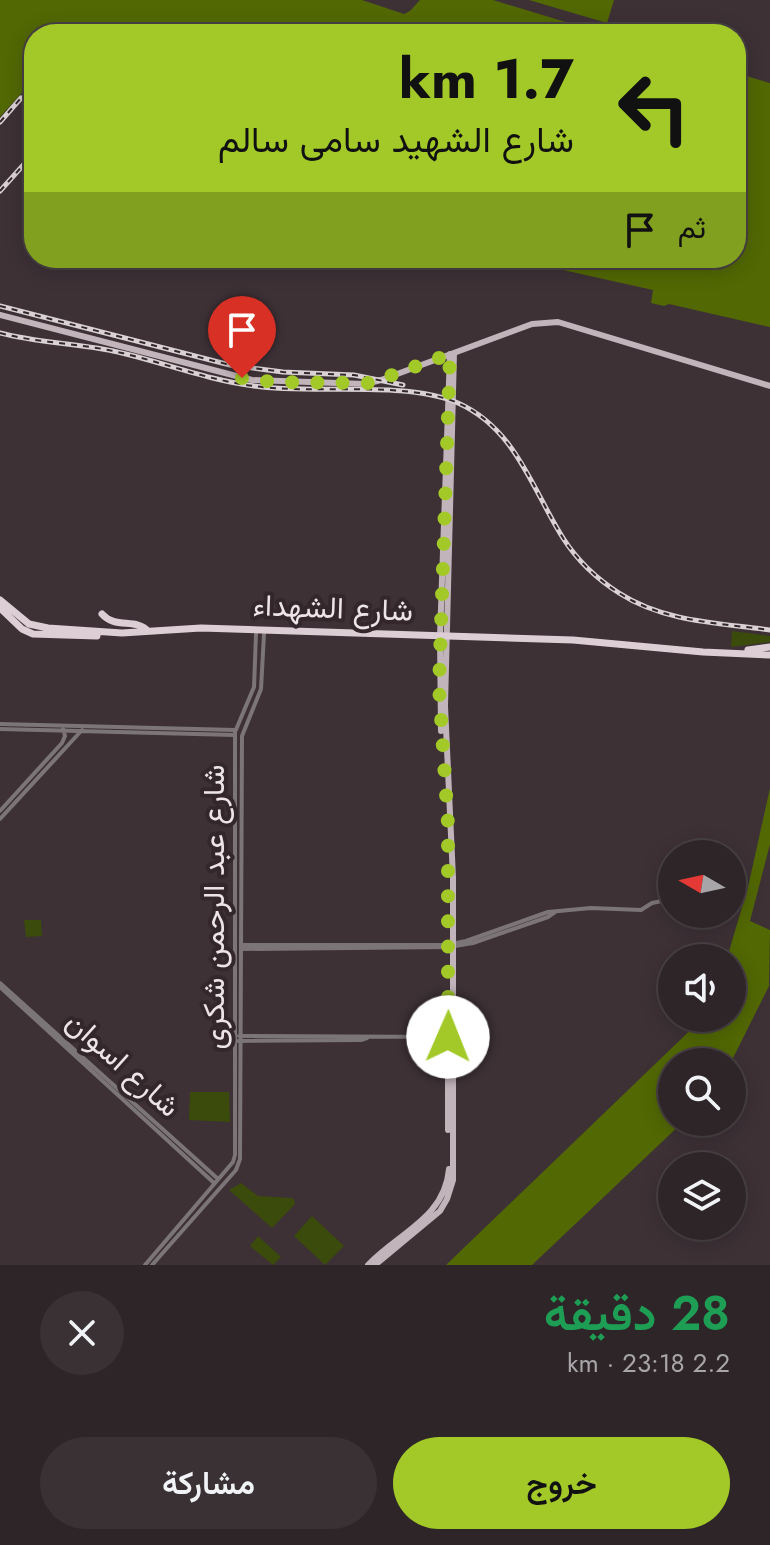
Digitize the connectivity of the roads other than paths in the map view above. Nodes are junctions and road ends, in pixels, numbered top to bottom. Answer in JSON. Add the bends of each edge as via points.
{"nodes":[{"id":1,"x":0,"y":315,"type":"edge"},
{"id":2,"x":452,"y":354,"type":"junction"},
{"id":3,"x":770,"y":386,"type":"edge"},
{"id":4,"x":0,"y":600,"type":"edge"},
{"id":5,"x":0,"y":608,"type":"edge"},
{"id":6,"x":102,"y":614,"type":"dead end"},
{"id":7,"x":37,"y":631,"type":"junction"},
{"id":8,"x":148,"y":631,"type":"junction"},
{"id":9,"x":48,"y":632,"type":"junction"},
{"id":10,"x":377,"y":636,"type":"junction"},
{"id":11,"x":260,"y":638,"type":"junction"},
{"id":12,"x":443,"y":638,"type":"junction"},
{"id":13,"x":770,"y":647,"type":"edge"},
{"id":14,"x":683,"y":651,"type":"junction"},
{"id":15,"x":729,"y":656,"type":"junction"},
{"id":16,"x":770,"y":657,"type":"edge"},
{"id":17,"x":250,"y":696,"type":"junction"},
{"id":18,"x":257,"y":699,"type":"junction"},
{"id":19,"x":247,"y":703,"type":"junction"},
{"id":20,"x":254,"y":706,"type":"junction"},
{"id":21,"x":0,"y":726,"type":"edge"},
{"id":22,"x":63,"y":729,"type":"junction"},
{"id":23,"x":82,"y":730,"type":"junction"},
{"id":24,"x":214,"y":732,"type":"junction"},
{"id":25,"x":235,"y":732,"type":"junction"},
{"id":26,"x":46,"y":764,"type":"junction"},
{"id":27,"x":238,"y":798,"type":"junction"},
{"id":28,"x":238,"y":806,"type":"junction"},
{"id":29,"x":0,"y":811,"type":"edge"},
{"id":30,"x":0,"y":819,"type":"edge"},
{"id":31,"x":658,"y":902,"type":"edge"},
{"id":32,"x":451,"y":946,"type":"junction"},
{"id":33,"x":241,"y":947,"type":"junction"},
{"id":34,"x":0,"y":985,"type":"edge"},
{"id":35,"x":238,"y":1002,"type":"junction"},
{"id":36,"x":450,"y":1004,"type":"junction"},
{"id":37,"x":448,"y":1037,"type":"junction"},
{"id":38,"x":238,"y":1039,"type":"junction"},
{"id":39,"x":238,"y":1142,"type":"junction"},
{"id":40,"x":215,"y":1180,"type":"junction"},
{"id":41,"x":202,"y":1203,"type":"junction"},
{"id":42,"x":194,"y":1212,"type":"junction"},
{"id":43,"x":145,"y":1265,"type":"edge"},
{"id":44,"x":152,"y":1265,"type":"edge"},
{"id":45,"x":368,"y":1265,"type":"edge"},
{"id":46,"x":375,"y":1265,"type":"edge"}],
"edges":[{"from":1,"to":2,"type":"main road","via":[[261,381],[370,383]]},
{"from":2,"to":3,"type":"main road","via":[[532,324],[558,322]]},
{"from":2,"to":12,"type":"main road"},
{"from":4,"to":7,"type":"highway"},
{"from":5,"to":7,"type":"highway","via":[[22,629]]},
{"from":6,"to":8,"type":"highway","via":[[111,622],[141,625]]},
{"from":7,"to":9,"type":"highway","name":"شارع الشهداء"},
{"from":8,"to":9,"type":"highway","name":"شارع الشهداء"},
{"from":8,"to":10,"type":"highway","name":"شارع الشهداء","via":[[201,628]]},
{"from":9,"to":11,"type":"highway","name":"شارع الشهداء","via":[[117,637],[195,632]]},
{"from":10,"to":11,"type":"highway","name":"شارع الشهداء"},
{"from":10,"to":12,"type":"highway","name":"شارع الشهداء"},
{"from":11,"to":17,"type":"street","name":"شارع عبد الرحمن شكرى"},
{"from":11,"to":18,"type":"street","name":"شارع عبد الرحمن شكرى","via":[[262,685]]},
{"from":12,"to":14,"type":"highway","name":"شارع الشهداء","via":[[580,640]]},
{"from":12,"to":15,"type":"highway","name":"شارع الشهداء"},
{"from":12,"to":32,"type":"main road"},
{"from":13,"to":14,"type":"highway"},
{"from":14,"to":15,"type":"highway","name":"شارع الشهداء"},
{"from":15,"to":16,"type":"highway","name":"شارع الشهداء"},
{"from":17,"to":18,"type":"street"},
{"from":17,"to":19,"type":"street","name":"شارع عبد الرحمن شكرى"},
{"from":18,"to":20,"type":"street","name":"شارع عبد الرحمن شكرى"},
{"from":19,"to":20,"type":"street"},
{"from":19,"to":25,"type":"street","name":"شارع عبد الرحمن شكرى"},
{"from":20,"to":27,"type":"street","name":"شارع عبد الرحمن شكرى","via":[[243,732]]},
{"from":21,"to":22,"type":"street"},
{"from":21,"to":24,"type":"street"},
{"from":22,"to":23,"type":"street"},
{"from":22,"to":26,"type":"street","via":[[64,739]]},
{"from":23,"to":24,"type":"street"},
{"from":23,"to":26,"type":"street"},
{"from":24,"to":25,"type":"street"},
{"from":25,"to":27,"type":"street","name":"شارع عبد الرحمن شكرى"},
{"from":26,"to":29,"type":"street"},
{"from":26,"to":30,"type":"street"},
{"from":27,"to":28,"type":"street","name":"شارع عبد الرحمن شكرى"},
{"from":28,"to":33,"type":"street","name":"شارع عبد الرحمن شكرى"},
{"from":28,"to":35,"type":"street","name":"شارع عبد الرحمن شكرى"},
{"from":31,"to":32,"type":"street","via":[[641,910],[555,912]]},
{"from":32,"to":33,"type":"street"},
{"from":32,"to":36,"type":"main road"},
{"from":33,"to":35,"type":"street","name":"شارع عبد الرحمن شكرى"},
{"from":34,"to":40,"type":"street","name":"شارع اسوان"},
{"from":35,"to":38,"type":"street","name":"شارع عبد الرحمن شكرى"},
{"from":36,"to":37,"type":"main road"},
{"from":36,"to":46,"type":"main road","via":[[451,1189],[437,1214]]},
{"from":37,"to":38,"type":"street"},
{"from":37,"to":45,"type":"main road","via":[[446,1191],[431,1212]]},
{"from":38,"to":39,"type":"street","name":"شارع عبد الرحمن شكرى"},
{"from":39,"to":40,"type":"street","name":"شارع عبد الرحمن شكرى","via":[[233,1162]]},
{"from":39,"to":41,"type":"street","name":"شارع عبد الرحمن شكرى","via":[[239,1166]]},
{"from":40,"to":41,"type":"street","name":"شارع عبد الرحمن شكرى"},
{"from":41,"to":42,"type":"street"},
{"from":42,"to":43,"type":"street"},
{"from":42,"to":44,"type":"street"}]}
